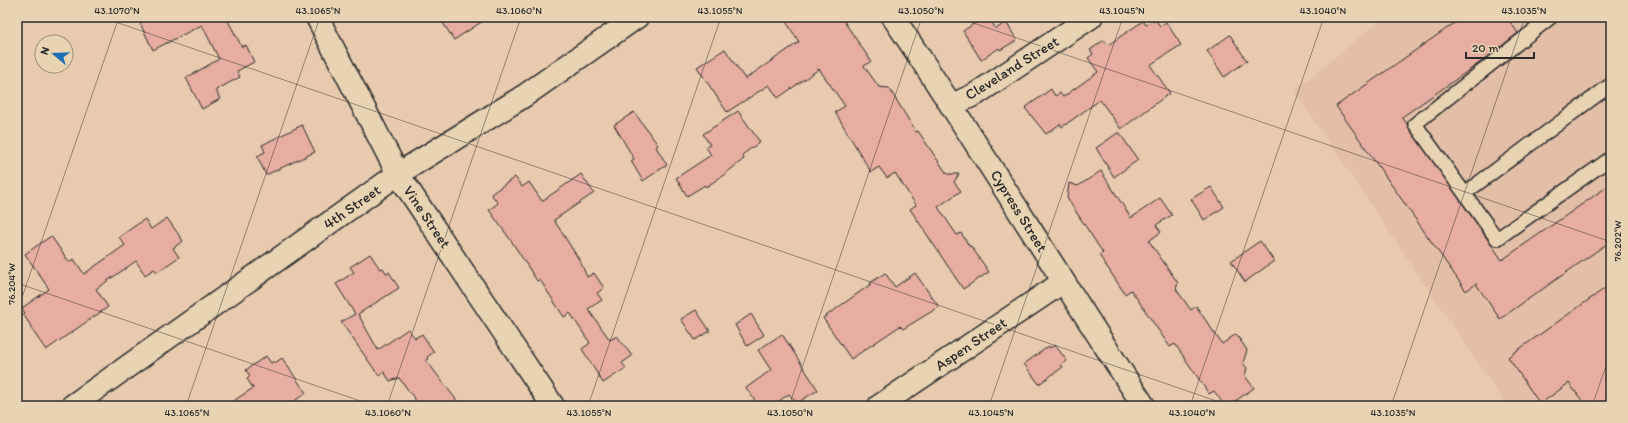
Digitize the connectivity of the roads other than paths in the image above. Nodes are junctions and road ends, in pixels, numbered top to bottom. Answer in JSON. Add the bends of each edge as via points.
{"nodes":[{"id":1,"x":317,"y":17,"type":"edge"},
{"id":2,"x":637,"y":17,"type":"edge"},
{"id":3,"x":893,"y":17,"type":"edge"},
{"id":4,"x":1091,"y":17,"type":"edge"},
{"id":5,"x":1551,"y":17,"type":"edge"},
{"id":6,"x":1611,"y":88,"type":"edge"},
{"id":7,"x":952,"y":105,"type":"junction"},
{"id":8,"x":1611,"y":158,"type":"edge"},
{"id":9,"x":398,"y":174,"type":"junction"},
{"id":10,"x":1465,"y":193,"type":"junction"},
{"id":11,"x":1063,"y":282,"type":"junction"},
{"id":12,"x":72,"y":406,"type":"edge"},
{"id":13,"x":553,"y":406,"type":"edge"},
{"id":14,"x":879,"y":406,"type":"edge"},
{"id":15,"x":1144,"y":406,"type":"edge"}],
"edges":[{"from":1,"to":9,"type":"street","name":"Vine Street"},
{"from":2,"to":9,"type":"street","name":"4th Street","via":[[524,96]]},
{"from":3,"to":7,"type":"street","name":"Cypress Street"},
{"from":4,"to":7,"type":"street","name":"Cleveland Street","via":[[976,94]]},
{"from":5,"to":10,"type":"lane","via":[[1415,124]]},
{"from":6,"to":10,"type":"lane","via":[[1609,86]]},
{"from":7,"to":11,"type":"street","name":"Cypress Street"},
{"from":8,"to":10,"type":"lane","via":[[1498,239]]},
{"from":9,"to":12,"type":"street","name":"4th Street"},
{"from":9,"to":13,"type":"street","name":"Vine Street"},
{"from":11,"to":14,"type":"street","name":"Aspen Street"},
{"from":11,"to":15,"type":"street","name":"Cypress Street"}]}
